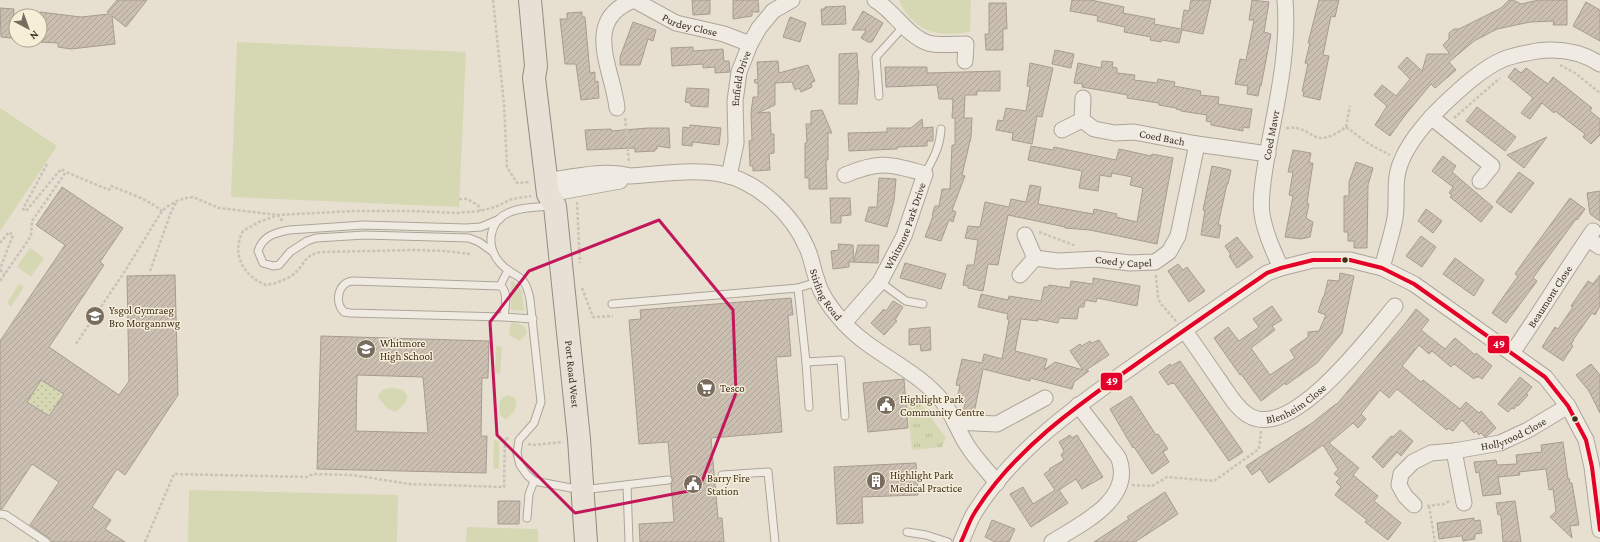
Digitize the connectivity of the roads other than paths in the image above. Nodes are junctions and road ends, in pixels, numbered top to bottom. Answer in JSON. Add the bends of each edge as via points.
{"nodes":[{"id":1,"x":530,"y":0,"type":"edge"},
{"id":2,"x":634,"y":0,"type":"edge"},
{"id":3,"x":792,"y":0,"type":"edge"},
{"id":4,"x":1285,"y":0,"type":"edge"},
{"id":5,"x":880,"y":1,"type":"edge"},
{"id":6,"x":904,"y":26,"type":"junction"},
{"id":7,"x":750,"y":44,"type":"junction"},
{"id":8,"x":965,"y":61,"type":"dead end"},
{"id":9,"x":1600,"y":64,"type":"edge"},
{"id":10,"x":879,"y":96,"type":"dead end"},
{"id":11,"x":1083,"y":98,"type":"dead end"},
{"id":12,"x":617,"y":108,"type":"road end"},
{"id":13,"x":1431,"y":117,"type":"junction"},
{"id":14,"x":1082,"y":120,"type":"junction"},
{"id":15,"x":941,"y":129,"type":"dead end"},
{"id":16,"x":1062,"y":130,"type":"dead end"},
{"id":17,"x":1197,"y":144,"type":"junction"},
{"id":18,"x":1268,"y":154,"type":"junction"},
{"id":19,"x":925,"y":174,"type":"junction"},
{"id":20,"x":845,"y":175,"type":"dead end"},
{"id":21,"x":630,"y":176,"type":"junction"},
{"id":22,"x":729,"y":176,"type":"junction"},
{"id":23,"x":1480,"y":180,"type":"dead end"},
{"id":24,"x":555,"y":189,"type":"junction"},
{"id":25,"x":500,"y":219,"type":"junction"},
{"id":26,"x":1025,"y":235,"type":"road end"},
{"id":27,"x":1594,"y":239,"type":"edge"},
{"id":28,"x":493,"y":252,"type":"junction"},
{"id":29,"x":1035,"y":258,"type":"junction"},
{"id":30,"x":1281,"y":268,"type":"junction"},
{"id":31,"x":1382,"y":268,"type":"junction"},
{"id":32,"x":508,"y":270,"type":"junction"},
{"id":33,"x":1020,"y":275,"type":"dead end"},
{"id":34,"x":817,"y":282,"type":"junction"},
{"id":35,"x":880,"y":282,"type":"junction"},
{"id":36,"x":500,"y":286,"type":"junction"},
{"id":37,"x":798,"y":288,"type":"junction"},
{"id":38,"x":612,"y":304,"type":"dead end"},
{"id":39,"x":923,"y":304,"type":"dead end"},
{"id":40,"x":1396,"y":306,"type":"dead end"},
{"id":41,"x":504,"y":317,"type":"junction"},
{"id":42,"x":533,"y":319,"type":"junction"},
{"id":43,"x":844,"y":323,"type":"junction"},
{"id":44,"x":1184,"y":330,"type":"junction"},
{"id":45,"x":1512,"y":353,"type":"junction"},
{"id":46,"x":806,"y":362,"type":"junction"},
{"id":47,"x":1045,"y":398,"type":"dead end"},
{"id":48,"x":1078,"y":405,"type":"junction"},
{"id":49,"x":1568,"y":406,"type":"junction"},
{"id":50,"x":810,"y":407,"type":"dead end"},
{"id":51,"x":845,"y":416,"type":"dead end"},
{"id":52,"x":955,"y":422,"type":"junction"},
{"id":53,"x":1454,"y":451,"type":"junction"},
{"id":54,"x":1596,"y":466,"type":"edge"},
{"id":55,"x":722,"y":475,"type":"dead end"},
{"id":56,"x":668,"y":480,"type":"dead end"},
{"id":57,"x":534,"y":481,"type":"junction"},
{"id":58,"x":997,"y":483,"type":"junction"},
{"id":59,"x":627,"y":485,"type":"junction"},
{"id":60,"x":582,"y":490,"type":"junction"},
{"id":61,"x":1462,"y":497,"type":"road end"},
{"id":62,"x":1414,"y":505,"type":"road end"},
{"id":63,"x":0,"y":514,"type":"edge"},
{"id":64,"x":528,"y":518,"type":"dead end"},
{"id":65,"x":1600,"y":530,"type":"edge"},
{"id":66,"x":907,"y":532,"type":"dead end"},
{"id":67,"x":46,"y":542,"type":"edge"},
{"id":68,"x":586,"y":542,"type":"edge"},
{"id":69,"x":629,"y":542,"type":"edge"},
{"id":70,"x":774,"y":542,"type":"edge"},
{"id":71,"x":948,"y":542,"type":"edge"},
{"id":72,"x":961,"y":542,"type":"edge"},
{"id":73,"x":1052,"y":542,"type":"edge"}],
"edges":[{"from":1,"to":24,"type":"main road","name":"Port Road West","via":[[536,66],[543,76]]},
{"from":2,"to":7,"type":"street","name":"Purdey Close","via":[[676,23],[724,34]]},
{"from":2,"to":12,"type":"street","name":"Purdey Close","via":[[622,5],[612,15],[604,31],[604,51],[616,94]]},
{"from":3,"to":7,"type":"street","name":"Enfield Drive","via":[[773,11]]},
{"from":4,"to":18,"type":"street","name":"Coed Mawr","via":[[1287,23]]},
{"from":5,"to":6,"type":"street"},
{"from":6,"to":8,"type":"street","via":[[929,43],[966,44]]},
{"from":6,"to":10,"type":"lane","via":[[876,58]]},
{"from":7,"to":22,"type":"street","name":"Enfield Drive","via":[[739,72],[735,101],[736,143]]},
{"from":9,"to":13,"type":"street","via":[[1579,54],[1552,49],[1503,59],[1457,92]]},
{"from":11,"to":14,"type":"street"},
{"from":13,"to":23,"type":"street","via":[[1492,166]]},
{"from":13,"to":31,"type":"street","via":[[1408,147],[1400,163],[1396,182],[1395,218]]},
{"from":14,"to":16,"type":"street"},
{"from":14,"to":17,"type":"street","name":"Coed Bach","via":[[1094,129],[1115,133],[1134,132]]},
{"from":15,"to":19,"type":"lane","via":[[940,142]]},
{"from":17,"to":18,"type":"street","name":"Coed Bach"},
{"from":17,"to":29,"type":"street","name":"Coed y Capel","via":[[1178,236],[1169,252],[1155,262],[1130,263],[1097,259],[1058,261]]},
{"from":18,"to":30,"type":"street","name":"Coed Mawr","via":[[1263,178],[1262,212],[1269,240]]},
{"from":19,"to":20,"type":"street","name":"Whitmore Park Drive","via":[[899,166],[878,164]]},
{"from":19,"to":35,"type":"street","name":"Whitmore Park Drive","via":[[904,236]]},
{"from":21,"to":22,"type":"street","name":"Stirling Road","via":[[698,172]]},
{"from":21,"to":24,"type":"street","name":"Stirling Road","via":[[619,181]]},
{"from":21,"to":24,"type":"street","name":"Stirling Road","via":[[620,173],[585,175]]},
{"from":22,"to":34,"type":"street","name":"Stirling Road","via":[[771,199],[787,216],[807,248]]},
{"from":24,"to":25,"type":"lane"},
{"from":24,"to":60,"type":"main road","name":"Port Road West"},
{"from":25,"to":28,"type":"lane","via":[[491,233]]},
{"from":25,"to":28,"type":"lane","via":[[466,228],[364,225],[289,230],[264,239],[258,251],[263,263],[273,266],[279,265],[290,252],[307,241],[316,238],[365,235],[469,238]]},
{"from":26,"to":29,"type":"street"},
{"from":27,"to":45,"type":"street","name":"Beaumont Close","via":[[1561,278],[1538,317]]},
{"from":28,"to":32,"type":"lane"},
{"from":29,"to":33,"type":"street"},
{"from":30,"to":31,"type":"street","via":[[1313,260],[1350,260]]},
{"from":30,"to":44,"type":"street","via":[[1267,273]]},
{"from":31,"to":45,"type":"street","via":[[1414,284]]},
{"from":32,"to":36,"type":"lane"},
{"from":32,"to":42,"type":"lane","via":[[519,276],[528,287]]},
{"from":34,"to":37,"type":"lane"},
{"from":34,"to":43,"type":"street","name":"Stirling Road","via":[[825,299]]},
{"from":35,"to":39,"type":"lane","via":[[906,301]]},
{"from":35,"to":43,"type":"street","name":"Whitmore Park Drive"},
{"from":36,"to":41,"type":"lane","via":[[506,291]]},
{"from":36,"to":41,"type":"lane","via":[[347,281],[342,284],[339,304],[344,312],[350,313]]},
{"from":37,"to":38,"type":"lane"},
{"from":37,"to":46,"type":"lane"},
{"from":40,"to":44,"type":"street","name":"Blenheim Close","via":[[1340,371],[1318,392],[1291,412],[1277,418],[1263,419],[1248,415],[1232,399]]},
{"from":41,"to":42,"type":"lane"},
{"from":42,"to":57,"type":"lane","via":[[541,402],[534,423],[519,440],[517,453],[520,465]]},
{"from":43,"to":52,"type":"street","name":"Stirling Road","via":[[859,338],[915,375],[943,402]]},
{"from":44,"to":48,"type":"street"},
{"from":45,"to":49,"type":"street","via":[[1545,377]]},
{"from":46,"to":50,"type":"lane"},
{"from":46,"to":51,"type":"lane","via":[[841,360]]},
{"from":47,"to":52,"type":"street","via":[[996,424]]},
{"from":48,"to":58,"type":"street","via":[[1030,446]]},
{"from":48,"to":73,"type":"street","via":[[1118,459],[1120,485],[1117,492],[1095,515]]},
{"from":49,"to":53,"type":"street","name":"Hollyrood Close","via":[[1500,443]]},
{"from":49,"to":54,"type":"street"},
{"from":52,"to":58,"type":"street","name":"Stirling Road","via":[[967,445]]},
{"from":53,"to":61,"type":"street"},
{"from":53,"to":62,"type":"street","name":"Hollyrood Close","via":[[1431,453],[1413,462],[1401,474],[1399,485]]},
{"from":54,"to":65,"type":"street"},
{"from":55,"to":70,"type":"lane","via":[[768,472]]},
{"from":56,"to":59,"type":"lane"},
{"from":57,"to":60,"type":"lane"},
{"from":57,"to":64,"type":"lane","via":[[529,494]]},
{"from":58,"to":72,"type":"street","via":[[975,512]]},
{"from":59,"to":60,"type":"lane"},
{"from":59,"to":69,"type":"lane"},
{"from":60,"to":68,"type":"main road","name":"Port Road West"},
{"from":63,"to":67,"type":"lane","via":[[6,515]]},
{"from":66,"to":71,"type":"lane"}]}
